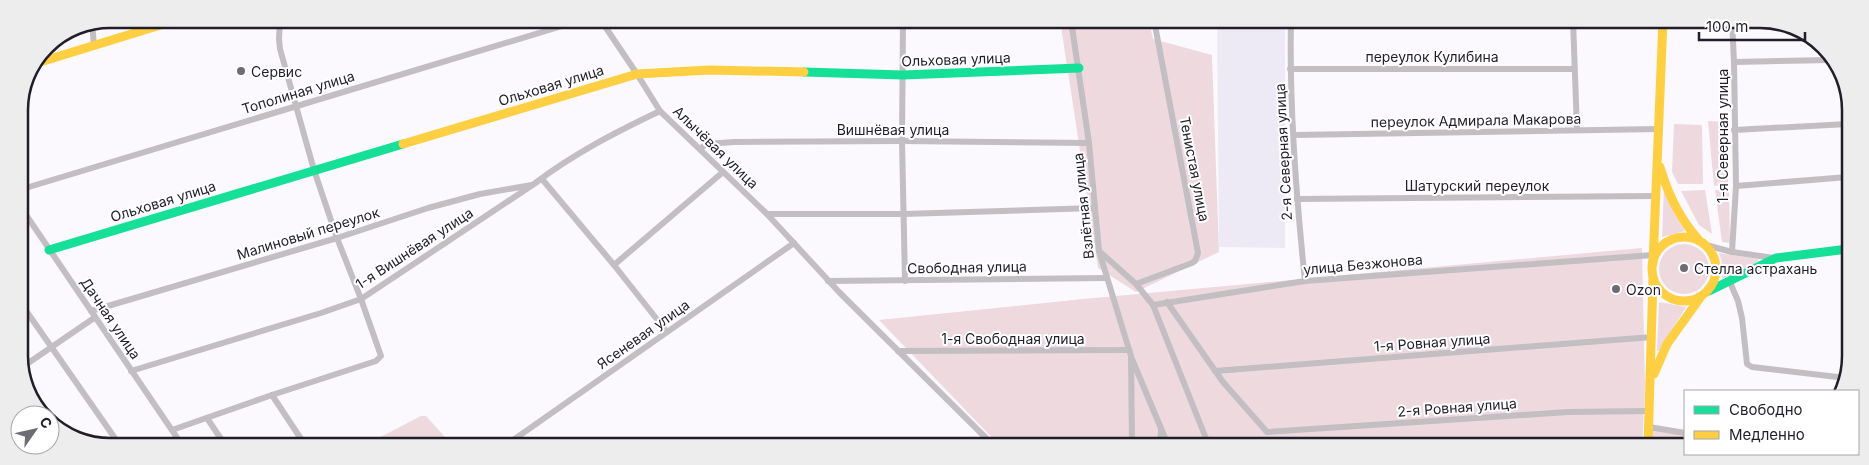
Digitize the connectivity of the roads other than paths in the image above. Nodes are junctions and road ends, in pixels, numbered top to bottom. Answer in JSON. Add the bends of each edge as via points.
{"nodes":[{"id":1,"x":146,"y":28,"type":"edge"},
{"id":2,"x":280,"y":28,"type":"edge"},
{"id":3,"x":554,"y":28,"type":"edge"},
{"id":4,"x":606,"y":28,"type":"edge"},
{"id":5,"x":903,"y":28,"type":"edge"},
{"id":6,"x":1073,"y":28,"type":"edge"},
{"id":7,"x":1156,"y":28,"type":"edge"},
{"id":8,"x":1291,"y":28,"type":"edge"},
{"id":9,"x":1573,"y":28,"type":"edge"},
{"id":10,"x":1663,"y":28,"type":"edge"},
{"id":11,"x":1732,"y":28,"type":"edge"},
{"id":12,"x":93,"y":30,"type":"edge"},
{"id":13,"x":94,"y":46,"type":"junction"},
{"id":14,"x":1825,"y":60,"type":"edge"},
{"id":15,"x":43,"y":61,"type":"edge"},
{"id":16,"x":1734,"y":62,"type":"junction"},
{"id":17,"x":1079,"y":68,"type":"junction"},
{"id":18,"x":1574,"y":68,"type":"junction"},
{"id":19,"x":1290,"y":70,"type":"junction"},
{"id":20,"x":637,"y":74,"type":"junction"},
{"id":21,"x":903,"y":75,"type":"junction"},
{"id":22,"x":296,"y":106,"type":"junction"},
{"id":23,"x":660,"y":111,"type":"junction"},
{"id":24,"x":1842,"y":124,"type":"edge"},
{"id":25,"x":1658,"y":129,"type":"junction"},
{"id":26,"x":1576,"y":130,"type":"junction"},
{"id":27,"x":1734,"y":130,"type":"junction"},
{"id":28,"x":1294,"y":135,"type":"junction"},
{"id":29,"x":902,"y":141,"type":"junction"},
{"id":30,"x":1089,"y":142,"type":"junction"},
{"id":31,"x":700,"y":149,"type":"junction"},
{"id":32,"x":1658,"y":157,"type":"junction"},
{"id":33,"x":314,"y":170,"type":"junction"},
{"id":34,"x":723,"y":172,"type":"junction"},
{"id":35,"x":1842,"y":177,"type":"edge"},
{"id":36,"x":542,"y":179,"type":"junction"},
{"id":37,"x":534,"y":184,"type":"junction"},
{"id":38,"x":1736,"y":186,"type":"junction"},
{"id":39,"x":28,"y":188,"type":"edge"},
{"id":40,"x":1657,"y":196,"type":"junction"},
{"id":41,"x":1297,"y":198,"type":"junction"},
{"id":42,"x":1094,"y":208,"type":"junction"},
{"id":43,"x":767,"y":214,"type":"junction"},
{"id":44,"x":904,"y":214,"type":"junction"},
{"id":45,"x":28,"y":218,"type":"edge"},
{"id":46,"x":337,"y":238,"type":"junction"},
{"id":47,"x":794,"y":243,"type":"junction"},
{"id":48,"x":1704,"y":244,"type":"junction"},
{"id":49,"x":49,"y":250,"type":"junction"},
{"id":50,"x":1098,"y":251,"type":"junction"},
{"id":51,"x":1842,"y":251,"type":"edge"},
{"id":52,"x":1732,"y":252,"type":"junction"},
{"id":53,"x":1776,"y":258,"type":"junction"},
{"id":54,"x":1653,"y":259,"type":"junction"},
{"id":55,"x":614,"y":265,"type":"junction"},
{"id":56,"x":1653,"y":275,"type":"junction"},
{"id":57,"x":1106,"y":278,"type":"junction"},
{"id":58,"x":1729,"y":280,"type":"junction"},
{"id":59,"x":828,"y":281,"type":"junction"},
{"id":60,"x":905,"y":281,"type":"junction"},
{"id":61,"x":1305,"y":282,"type":"junction"},
{"id":62,"x":1136,"y":284,"type":"junction"},
{"id":63,"x":1703,"y":295,"type":"junction"},
{"id":64,"x":361,"y":298,"type":"junction"},
{"id":65,"x":1168,"y":302,"type":"junction"},
{"id":66,"x":1153,"y":305,"type":"junction"},
{"id":67,"x":28,"y":314,"type":"edge"},
{"id":68,"x":93,"y":314,"type":"junction"},
{"id":69,"x":667,"y":332,"type":"junction"},
{"id":70,"x":1652,"y":337,"type":"junction"},
{"id":71,"x":50,"y":347,"type":"junction"},
{"id":72,"x":898,"y":351,"type":"junction"},
{"id":73,"x":1130,"y":353,"type":"junction"},
{"id":74,"x":28,"y":362,"type":"edge"},
{"id":75,"x":131,"y":371,"type":"junction"},
{"id":76,"x":1215,"y":371,"type":"junction"},
{"id":77,"x":1838,"y":377,"type":"edge"},
{"id":78,"x":1650,"y":389,"type":"junction"},
{"id":79,"x":272,"y":395,"type":"junction"},
{"id":80,"x":1650,"y":411,"type":"junction"},
{"id":81,"x":207,"y":418,"type":"junction"},
{"id":82,"x":1649,"y":427,"type":"junction"},
{"id":83,"x":172,"y":430,"type":"junction"},
{"id":84,"x":1162,"y":430,"type":"junction"},
{"id":85,"x":1684,"y":433,"type":"edge"},
{"id":86,"x":985,"y":437,"type":"edge"},
{"id":87,"x":1132,"y":437,"type":"edge"},
{"id":88,"x":1161,"y":437,"type":"edge"},
{"id":89,"x":1165,"y":437,"type":"edge"},
{"id":90,"x":1205,"y":437,"type":"edge"},
{"id":91,"x":1648,"y":437,"type":"edge"},
{"id":92,"x":115,"y":438,"type":"edge"},
{"id":93,"x":178,"y":438,"type":"edge"},
{"id":94,"x":220,"y":438,"type":"edge"},
{"id":95,"x":300,"y":438,"type":"edge"},
{"id":96,"x":516,"y":438,"type":"edge"}],
"edges":[{"from":1,"to":13,"type":"street"},
{"from":2,"to":22,"type":"street","via":[[280,49]]},
{"from":3,"to":22,"type":"street","name":"Тополиная улица"},
{"from":4,"to":20,"type":"street","name":"Алычёвая улица"},
{"from":5,"to":21,"type":"street"},
{"from":6,"to":17,"type":"street","name":"Взлётная улица"},
{"from":7,"to":62,"type":"street","name":"Тенистая улица","via":[[1198,252],[1192,263]]},
{"from":8,"to":19,"type":"street","name":"2-я Северная улица"},
{"from":9,"to":18,"type":"street"},
{"from":10,"to":25,"type":"street"},
{"from":11,"to":16,"type":"street","name":"1-я Северная улица"},
{"from":12,"to":13,"type":"street"},
{"from":13,"to":15,"type":"street"},
{"from":14,"to":16,"type":"street"},
{"from":16,"to":27,"type":"street","name":"1-я Северная улица"},
{"from":17,"to":21,"type":"street","name":"Ольховая улица"},
{"from":17,"to":30,"type":"street","name":"Взлётная улица"},
{"from":18,"to":19,"type":"street","name":"переулок Кулибина"},
{"from":18,"to":26,"type":"street"},
{"from":19,"to":28,"type":"street","name":"2-я Северная улица"},
{"from":20,"to":21,"type":"street","name":"Ольховая улица","via":[[709,70]]},
{"from":20,"to":23,"type":"street","name":"Алычёвая улица"},
{"from":20,"to":33,"type":"street","name":"Ольховая улица"},
{"from":21,"to":29,"type":"street"},
{"from":22,"to":33,"type":"street"},
{"from":22,"to":39,"type":"street","name":"Тополиная улица"},
{"from":23,"to":31,"type":"street","name":"Алычёвая улица"},
{"from":23,"to":36,"type":"street","name":"1-я Вишнёвая улица","via":[[610,135]]},
{"from":24,"to":27,"type":"street"},
{"from":25,"to":26,"type":"street","name":"переулок Адмирала Макарова"},
{"from":25,"to":32,"type":"street"},
{"from":26,"to":28,"type":"street","name":"переулок Адмирала Макарова"},
{"from":27,"to":38,"type":"street","name":"1-я Северная улица"},
{"from":28,"to":41,"type":"street","name":"2-я Северная улица"},
{"from":29,"to":30,"type":"street","name":"Вишнёвая улица"},
{"from":29,"to":31,"type":"street","name":"Вишнёвая улица","via":[[734,142],[706,144]]},
{"from":29,"to":44,"type":"street"},
{"from":30,"to":42,"type":"street","name":"Взлётная улица"},
{"from":31,"to":34,"type":"street","name":"Алычёвая улица"},
{"from":32,"to":40,"type":"street"},
{"from":32,"to":48,"type":"street","via":[[1674,204],[1687,226]]},
{"from":33,"to":46,"type":"street"},
{"from":33,"to":49,"type":"street","name":"Ольховая улица"},
{"from":34,"to":43,"type":"street","name":"Алычёвая улица"},
{"from":34,"to":55,"type":"street"},
{"from":35,"to":38,"type":"street"},
{"from":36,"to":37,"type":"street","name":"1-я Вишнёвая улица"},
{"from":36,"to":55,"type":"street"},
{"from":37,"to":46,"type":"street","name":"Малиновый переулок","via":[[428,208]]},
{"from":37,"to":64,"type":"street","name":"1-я Вишнёвая улица"},
{"from":38,"to":52,"type":"street","name":"1-я Северная улица"},
{"from":40,"to":41,"type":"street","name":"Шатурский переулок"},
{"from":40,"to":54,"type":"street"},
{"from":41,"to":61,"type":"street","name":"2-я Северная улица"},
{"from":42,"to":44,"type":"street"},
{"from":42,"to":50,"type":"street","name":"Взлётная улица"},
{"from":43,"to":44,"type":"street"},
{"from":43,"to":47,"type":"street","name":"Алычёвая улица"},
{"from":44,"to":60,"type":"street"},
{"from":45,"to":49,"type":"street","name":"Дачная улица"},
{"from":46,"to":64,"type":"street"},
{"from":46,"to":68,"type":"street","name":"Малиновый переулок"},
{"from":47,"to":59,"type":"street","name":"Алычёвая улица"},
{"from":47,"to":69,"type":"street","name":"Ясеневая улица"},
{"from":48,"to":52,"type":"street"},
{"from":48,"to":54,"type":"street","via":[[1691,238],[1678,238],[1666,242]]},
{"from":48,"to":63,"type":"street","via":[[1716,263],[1716,275]]},
{"from":49,"to":68,"type":"street","name":"Дачная улица"},
{"from":50,"to":57,"type":"street","name":"Взлётная улица"},
{"from":50,"to":62,"type":"street"},
{"from":51,"to":53,"type":"street"},
{"from":52,"to":53,"type":"street"},
{"from":53,"to":58,"type":"street"},
{"from":54,"to":56,"type":"street"},
{"from":54,"to":61,"type":"street","name":"улица Безжонова"},
{"from":55,"to":69,"type":"street"},
{"from":56,"to":63,"type":"street","via":[[1667,296],[1691,300]]},
{"from":56,"to":70,"type":"street"},
{"from":57,"to":60,"type":"street","name":"Свободная улица"},
{"from":57,"to":73,"type":"street","name":"Взлётная улица"},
{"from":58,"to":63,"type":"street"},
{"from":58,"to":77,"type":"street","via":[[1742,318],[1747,364]]},
{"from":59,"to":60,"type":"street","name":"Свободная улица"},
{"from":59,"to":72,"type":"street","name":"Алычёвая улица"},
{"from":61,"to":65,"type":"street","name":"улица Безжонова"},
{"from":62,"to":66,"type":"street"},
{"from":63,"to":78,"type":"street","via":[[1666,345]]},
{"from":64,"to":75,"type":"street","name":"1-я Вишнёвая улица"},
{"from":64,"to":79,"type":"street","via":[[380,358]]},
{"from":65,"to":66,"type":"street","name":"улица Безжонова"},
{"from":65,"to":76,"type":"street"},
{"from":66,"to":90,"type":"street"},
{"from":67,"to":71,"type":"street"},
{"from":68,"to":71,"type":"street","name":"Малиновый переулок"},
{"from":68,"to":75,"type":"street","name":"Дачная улица"},
{"from":69,"to":96,"type":"street","name":"Ясеневая улица"},
{"from":70,"to":76,"type":"street","name":"1-я Ровная улица"},
{"from":70,"to":78,"type":"street"},
{"from":71,"to":74,"type":"street","name":"Малиновый переулок"},
{"from":71,"to":92,"type":"street"},
{"from":72,"to":73,"type":"street","name":"1-я Свободная улица"},
{"from":72,"to":86,"type":"street","name":"Алычёвая улица"},
{"from":73,"to":84,"type":"street"},
{"from":73,"to":87,"type":"street","name":"Взлётная улица"},
{"from":75,"to":83,"type":"street","name":"Дачная улица"},
{"from":76,"to":80,"type":"street","name":"2-я Ровная улица","via":[[1267,432],[1568,412]]},
{"from":78,"to":80,"type":"street"},
{"from":79,"to":81,"type":"street"},
{"from":79,"to":95,"type":"street"},
{"from":80,"to":82,"type":"street"},
{"from":81,"to":83,"type":"street"},
{"from":81,"to":94,"type":"street"},
{"from":82,"to":85,"type":"street"},
{"from":82,"to":91,"type":"street"},
{"from":83,"to":93,"type":"street","name":"Дачная улица"},
{"from":84,"to":88,"type":"street"},
{"from":84,"to":89,"type":"street"}]}
